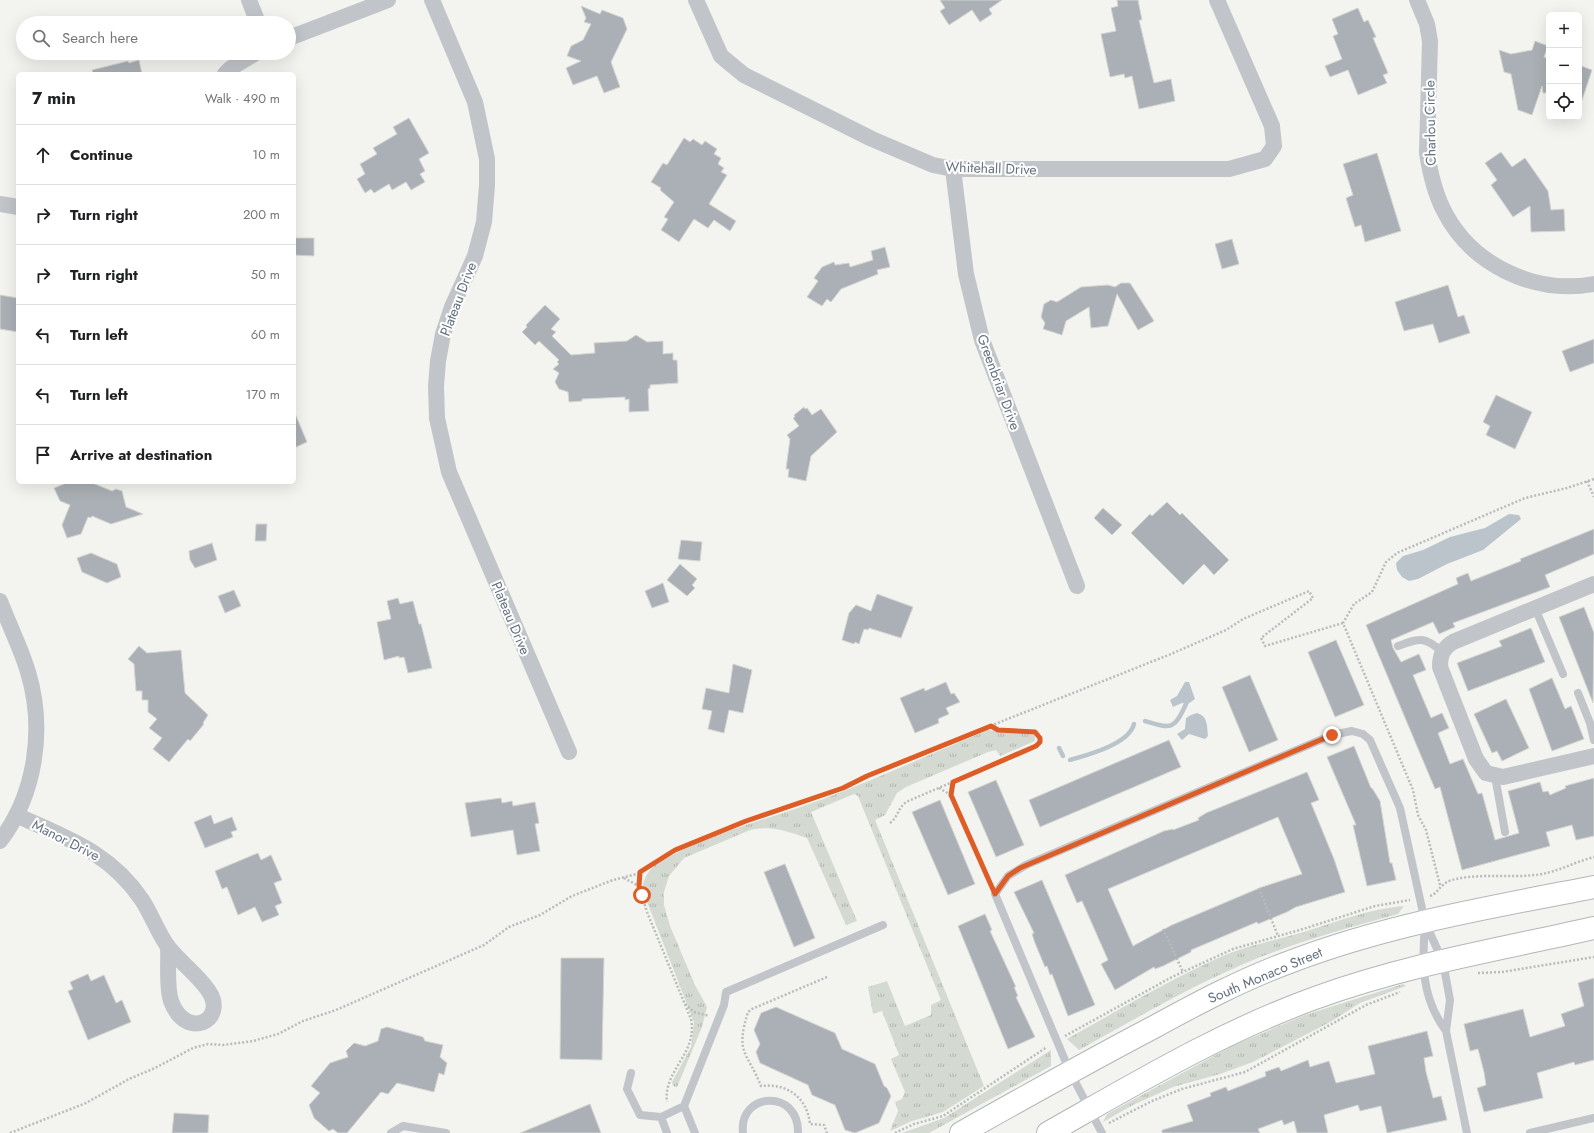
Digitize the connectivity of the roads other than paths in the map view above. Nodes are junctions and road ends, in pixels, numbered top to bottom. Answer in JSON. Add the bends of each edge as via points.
{"nodes":[{"id":1,"x":249,"y":0,"type":"edge"},
{"id":2,"x":388,"y":0,"type":"edge"},
{"id":3,"x":432,"y":0,"type":"edge"},
{"id":4,"x":696,"y":0,"type":"edge"},
{"id":5,"x":1217,"y":0,"type":"edge"},
{"id":6,"x":1417,"y":0,"type":"edge"},
{"id":7,"x":255,"y":16,"type":"edge"},
{"id":8,"x":296,"y":35,"type":"edge"},
{"id":9,"x":244,"y":60,"type":"edge"},
{"id":10,"x":227,"y":72,"type":"edge"},
{"id":11,"x":953,"y":169,"type":"junction"},
{"id":12,"x":0,"y":204,"type":"edge"},
{"id":13,"x":16,"y":207,"type":"edge"},
{"id":14,"x":1594,"y":284,"type":"edge"},
{"id":15,"x":1594,"y":584,"type":"edge"},
{"id":16,"x":1077,"y":586,"type":"dead end"},
{"id":17,"x":0,"y":601,"type":"edge"},
{"id":18,"x":1535,"y":608,"type":"junction"},
{"id":19,"x":1398,"y":646,"type":"dead end"},
{"id":20,"x":1442,"y":652,"type":"junction"},
{"id":21,"x":1562,"y":674,"type":"dead end"},
{"id":22,"x":1578,"y":693,"type":"dead end"},
{"id":23,"x":1594,"y":740,"type":"edge"},
{"id":24,"x":569,"y":752,"type":"dead end"},
{"id":25,"x":1594,"y":756,"type":"edge"},
{"id":26,"x":1495,"y":776,"type":"junction"},
{"id":27,"x":16,"y":815,"type":"junction"},
{"id":28,"x":1505,"y":832,"type":"dead end"},
{"id":29,"x":0,"y":841,"type":"edge"},
{"id":30,"x":1594,"y":887,"type":"edge"},
{"id":31,"x":1425,"y":922,"type":"junction"},
{"id":32,"x":883,"y":925,"type":"dead end"},
{"id":33,"x":1594,"y":928,"type":"edge"},
{"id":34,"x":168,"y":947,"type":"dead end"},
{"id":35,"x":1443,"y":962,"type":"junction"},
{"id":36,"x":1424,"y":974,"type":"junction"},
{"id":37,"x":1446,"y":1031,"type":"junction"},
{"id":38,"x":1070,"y":1072,"type":"junction"},
{"id":39,"x":631,"y":1074,"type":"dead end"},
{"id":40,"x":684,"y":1106,"type":"junction"},
{"id":41,"x":1089,"y":1109,"type":"junction"},
{"id":42,"x":665,"y":1115,"type":"junction"},
{"id":43,"x":1594,"y":1118,"type":"edge"},
{"id":44,"x":391,"y":1133,"type":"edge"},
{"id":45,"x":446,"y":1133,"type":"edge"},
{"id":46,"x":667,"y":1133,"type":"edge"},
{"id":47,"x":694,"y":1133,"type":"edge"},
{"id":48,"x":743,"y":1133,"type":"edge"},
{"id":49,"x":798,"y":1133,"type":"edge"},
{"id":50,"x":962,"y":1133,"type":"edge"},
{"id":51,"x":1048,"y":1133,"type":"edge"},
{"id":52,"x":1102,"y":1133,"type":"edge"},
{"id":53,"x":1467,"y":1133,"type":"edge"},
{"id":54,"x":1530,"y":1133,"type":"edge"}],
"edges":[{"from":1,"to":7,"type":"street"},
{"from":2,"to":8,"type":"street"},
{"from":3,"to":24,"type":"street","name":"Plateau Drive","via":[[475,102],[487,179],[484,222],[475,256],[443,334],[436,386],[439,434],[452,479]]},
{"from":4,"to":11,"type":"street","name":"Whitehall Drive","via":[[721,56],[744,74],[872,140],[933,165]]},
{"from":5,"to":11,"type":"street","name":"Whitehall Drive","via":[[1272,126],[1274,146],[1265,159],[1229,169]]},
{"from":6,"to":14,"type":"street","name":"Charlou Circle","via":[[1427,24],[1430,41],[1427,153],[1435,191],[1451,224],[1477,253],[1517,277],[1538,284],[1558,286]]},
{"from":9,"to":10,"type":"street"},
{"from":11,"to":16,"type":"street","name":"Greenbriar Drive","via":[[966,274],[982,340]]},
{"from":12,"to":13,"type":"street"},
{"from":15,"to":18,"type":"street"},
{"from":17,"to":27,"type":"street","via":[[28,671],[36,710],[35,756],[29,784]]},
{"from":18,"to":20,"type":"street","via":[[1453,642]]},
{"from":18,"to":21,"type":"lane"},
{"from":19,"to":20,"type":"lane","via":[[1421,639],[1429,641]]},
{"from":20,"to":26,"type":"street","via":[[1440,667],[1476,759],[1486,773]]},
{"from":22,"to":23,"type":"lane"},
{"from":25,"to":26,"type":"street","via":[[1503,777]]},
{"from":26,"to":28,"type":"lane"},
{"from":27,"to":29,"type":"street"},
{"from":27,"to":34,"type":"street","name":"Manor Drive","via":[[92,850],[110,864],[142,900]]},
{"from":30,"to":31,"type":"main road","name":"South Monaco Street"},
{"from":31,"to":35,"type":"lane"},
{"from":31,"to":36,"type":"lane"},
{"from":31,"to":38,"type":"main road","name":"South Monaco Street","via":[[1325,949],[1260,974],[1195,1005]]},
{"from":31,"to":38,"type":"lane","via":[[1396,797],[1370,740],[1363,734],[1352,731],[1332,735],[1026,865],[1008,876],[995,894]]},
{"from":32,"to":40,"type":"lane","via":[[726,992]]},
{"from":33,"to":35,"type":"main road"},
{"from":35,"to":36,"type":"main road"},
{"from":35,"to":37,"type":"lane","via":[[1450,1000]]},
{"from":36,"to":37,"type":"lane","via":[[1433,1009]]},
{"from":36,"to":41,"type":"main road","via":[[1339,990],[1264,1018],[1200,1049]]},
{"from":37,"to":53,"type":"lane"},
{"from":38,"to":41,"type":"lane"},
{"from":38,"to":50,"type":"main road","name":"South Monaco Street"},
{"from":39,"to":42,"type":"lane","via":[[628,1089],[640,1115]]},
{"from":40,"to":42,"type":"lane"},
{"from":40,"to":47,"type":"lane"},
{"from":41,"to":51,"type":"main road"},
{"from":41,"to":52,"type":"lane"},
{"from":42,"to":46,"type":"lane"},
{"from":43,"to":54,"type":"lane"},
{"from":44,"to":45,"type":"lane","via":[[404,1126]]},
{"from":48,"to":49,"type":"lane","via":[[744,1121],[749,1110],[756,1104],[772,1100],[782,1103],[794,1112]]}]}
